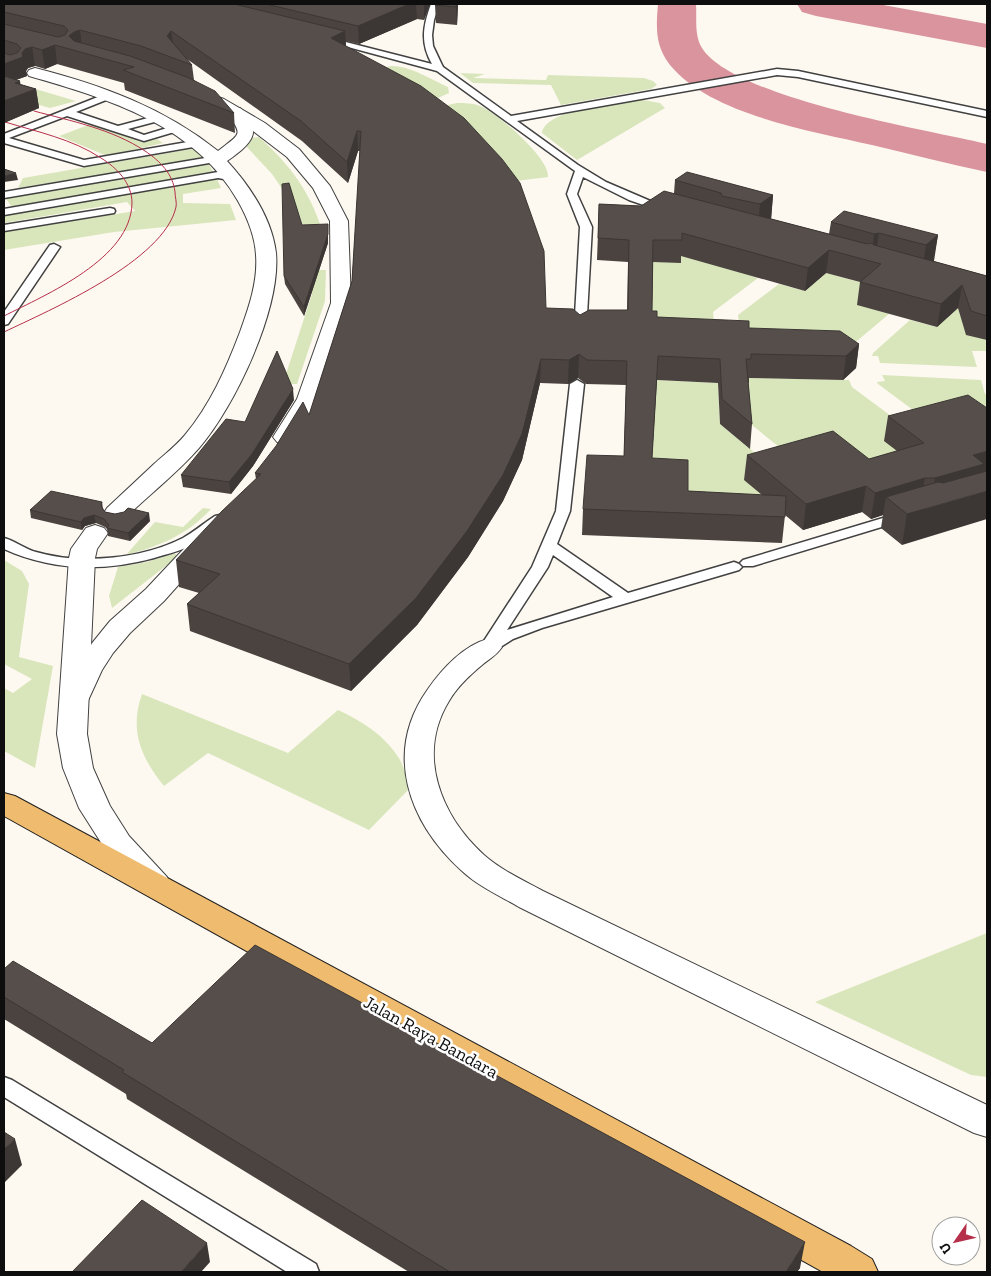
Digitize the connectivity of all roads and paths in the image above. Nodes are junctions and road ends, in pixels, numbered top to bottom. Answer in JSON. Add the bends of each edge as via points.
{"nodes":[{"id":1,"x":436,"y":4,"type":"edge"},
{"id":2,"x":430,"y":20,"type":"joint"},
{"id":3,"x":312,"y":37,"type":"edge"},
{"id":4,"x":440,"y":69,"type":"junction"},
{"id":5,"x":35,"y":72,"type":"dead end"},
{"id":6,"x":198,"y":93,"type":"edge"},
{"id":7,"x":108,"y":96,"type":"junction"},
{"id":8,"x":234,"y":111,"type":"junction"},
{"id":9,"x":66,"y":112,"type":"junction"},
{"id":10,"x":987,"y":114,"type":"edge"},
{"id":11,"x":159,"y":118,"type":"junction"},
{"id":12,"x":509,"y":119,"type":"junction"},
{"id":13,"x":177,"y":128,"type":"junction"},
{"id":14,"x":118,"y":129,"type":"junction"},
{"id":15,"x":4,"y":139,"type":"edge"},
{"id":16,"x":199,"y":143,"type":"junction"},
{"id":17,"x":217,"y":159,"type":"junction"},
{"id":18,"x":580,"y":171,"type":"junction"},
{"id":19,"x":235,"y":178,"type":"junction"},
{"id":20,"x":4,"y":195,"type":"edge"},
{"id":21,"x":110,"y":211,"type":"dead end"},
{"id":22,"x":4,"y":212,"type":"edge"},
{"id":23,"x":677,"y":212,"type":"edge"},
{"id":24,"x":4,"y":228,"type":"edge"},
{"id":25,"x":54,"y":247,"type":"dead end"},
{"id":26,"x":4,"y":321,"type":"edge"},
{"id":27,"x":580,"y":333,"type":"edge"},
{"id":28,"x":577,"y":384,"type":"dead end"},
{"id":29,"x":275,"y":454,"type":"edge"},
{"id":30,"x":234,"y":508,"type":"joint"},
{"id":31,"x":917,"y":512,"type":"edge"},
{"id":32,"x":116,"y":513,"type":"edge"},
{"id":33,"x":95,"y":533,"type":"dead end"},
{"id":34,"x":4,"y":543,"type":"edge"},
{"id":35,"x":549,"y":546,"type":"junction"},
{"id":36,"x":82,"y":564,"type":"junction"},
{"id":37,"x":624,"y":598,"type":"junction"},
{"id":38,"x":488,"y":647,"type":"junction"},
{"id":39,"x":73,"y":705,"type":"junction"},
{"id":40,"x":4,"y":803,"type":"edge"},
{"id":41,"x":159,"y":889,"type":"junction"},
{"id":42,"x":4,"y":1086,"type":"edge"},
{"id":43,"x":972,"y":1112,"type":"edge"},
{"id":44,"x":987,"y":1122,"type":"edge"},
{"id":45,"x":307,"y":1272,"type":"edge"},
{"id":46,"x":858,"y":1272,"type":"edge"}],
"edges":[{"from":1,"to":2,"type":"lane"},
{"from":2,"to":4,"type":"lane","via":[[426,42]]},
{"from":3,"to":4,"type":"lane"},
{"from":4,"to":12,"type":"lane"},
{"from":5,"to":7,"type":"street"},
{"from":6,"to":8,"type":"street"},
{"from":7,"to":9,"type":"lane"},
{"from":7,"to":11,"type":"street"},
{"from":8,"to":17,"type":"street","via":[[246,125],[246,132],[240,143]]},
{"from":8,"to":29,"type":"street","via":[[278,141],[303,164],[321,186],[339,221],[341,303],[308,399]]},
{"from":9,"to":14,"type":"lane"},
{"from":9,"to":15,"type":"lane"},
{"from":10,"to":12,"type":"lane","via":[[777,72]]},
{"from":11,"to":13,"type":"street"},
{"from":11,"to":14,"type":"lane"},
{"from":12,"to":18,"type":"lane"},
{"from":13,"to":14,"type":"lane","via":[[144,138]]},
{"from":13,"to":16,"type":"street"},
{"from":15,"to":16,"type":"lane","via":[[84,163]]},
{"from":16,"to":17,"type":"street"},
{"from":17,"to":19,"type":"street"},
{"from":17,"to":20,"type":"lane"},
{"from":18,"to":23,"type":"lane","via":[[610,189]]},
{"from":18,"to":27,"type":"lane","via":[[572,194],[586,226]]},
{"from":19,"to":22,"type":"lane","via":[[218,175]]},
{"from":19,"to":32,"type":"street","via":[[260,227],[266,254],[257,315],[229,385],[205,423],[192,441]]},
{"from":21,"to":24,"type":"lane"},
{"from":25,"to":26,"type":"lane"},
{"from":28,"to":35,"type":"lane","via":[[563,512]]},
{"from":30,"to":36,"type":"lane","via":[[175,547],[128,560]]},
{"from":30,"to":39,"type":"street","via":[[103,648],[88,670]]},
{"from":31,"to":37,"type":"lane"},
{"from":33,"to":36,"type":"street","via":[[84,550]]},
{"from":34,"to":36,"type":"lane","via":[[32,556]]},
{"from":35,"to":37,"type":"lane"},
{"from":35,"to":38,"type":"lane","via":[[540,566]]},
{"from":36,"to":39,"type":"street"},
{"from":37,"to":38,"type":"lane","via":[[536,625]]},
{"from":38,"to":43,"type":"street","via":[[457,672],[430,708],[418,750],[424,795],[435,819],[473,864],[532,898]]},
{"from":39,"to":41,"type":"street","via":[[72,734],[78,768],[95,808],[118,844]]},
{"from":40,"to":41,"type":"main road","name":"Jalan Raya Bandara"},
{"from":41,"to":46,"type":"main road","name":"Jalan Raya Bandara"},
{"from":42,"to":45,"type":"lane"},
{"from":43,"to":44,"type":"street"}]}
